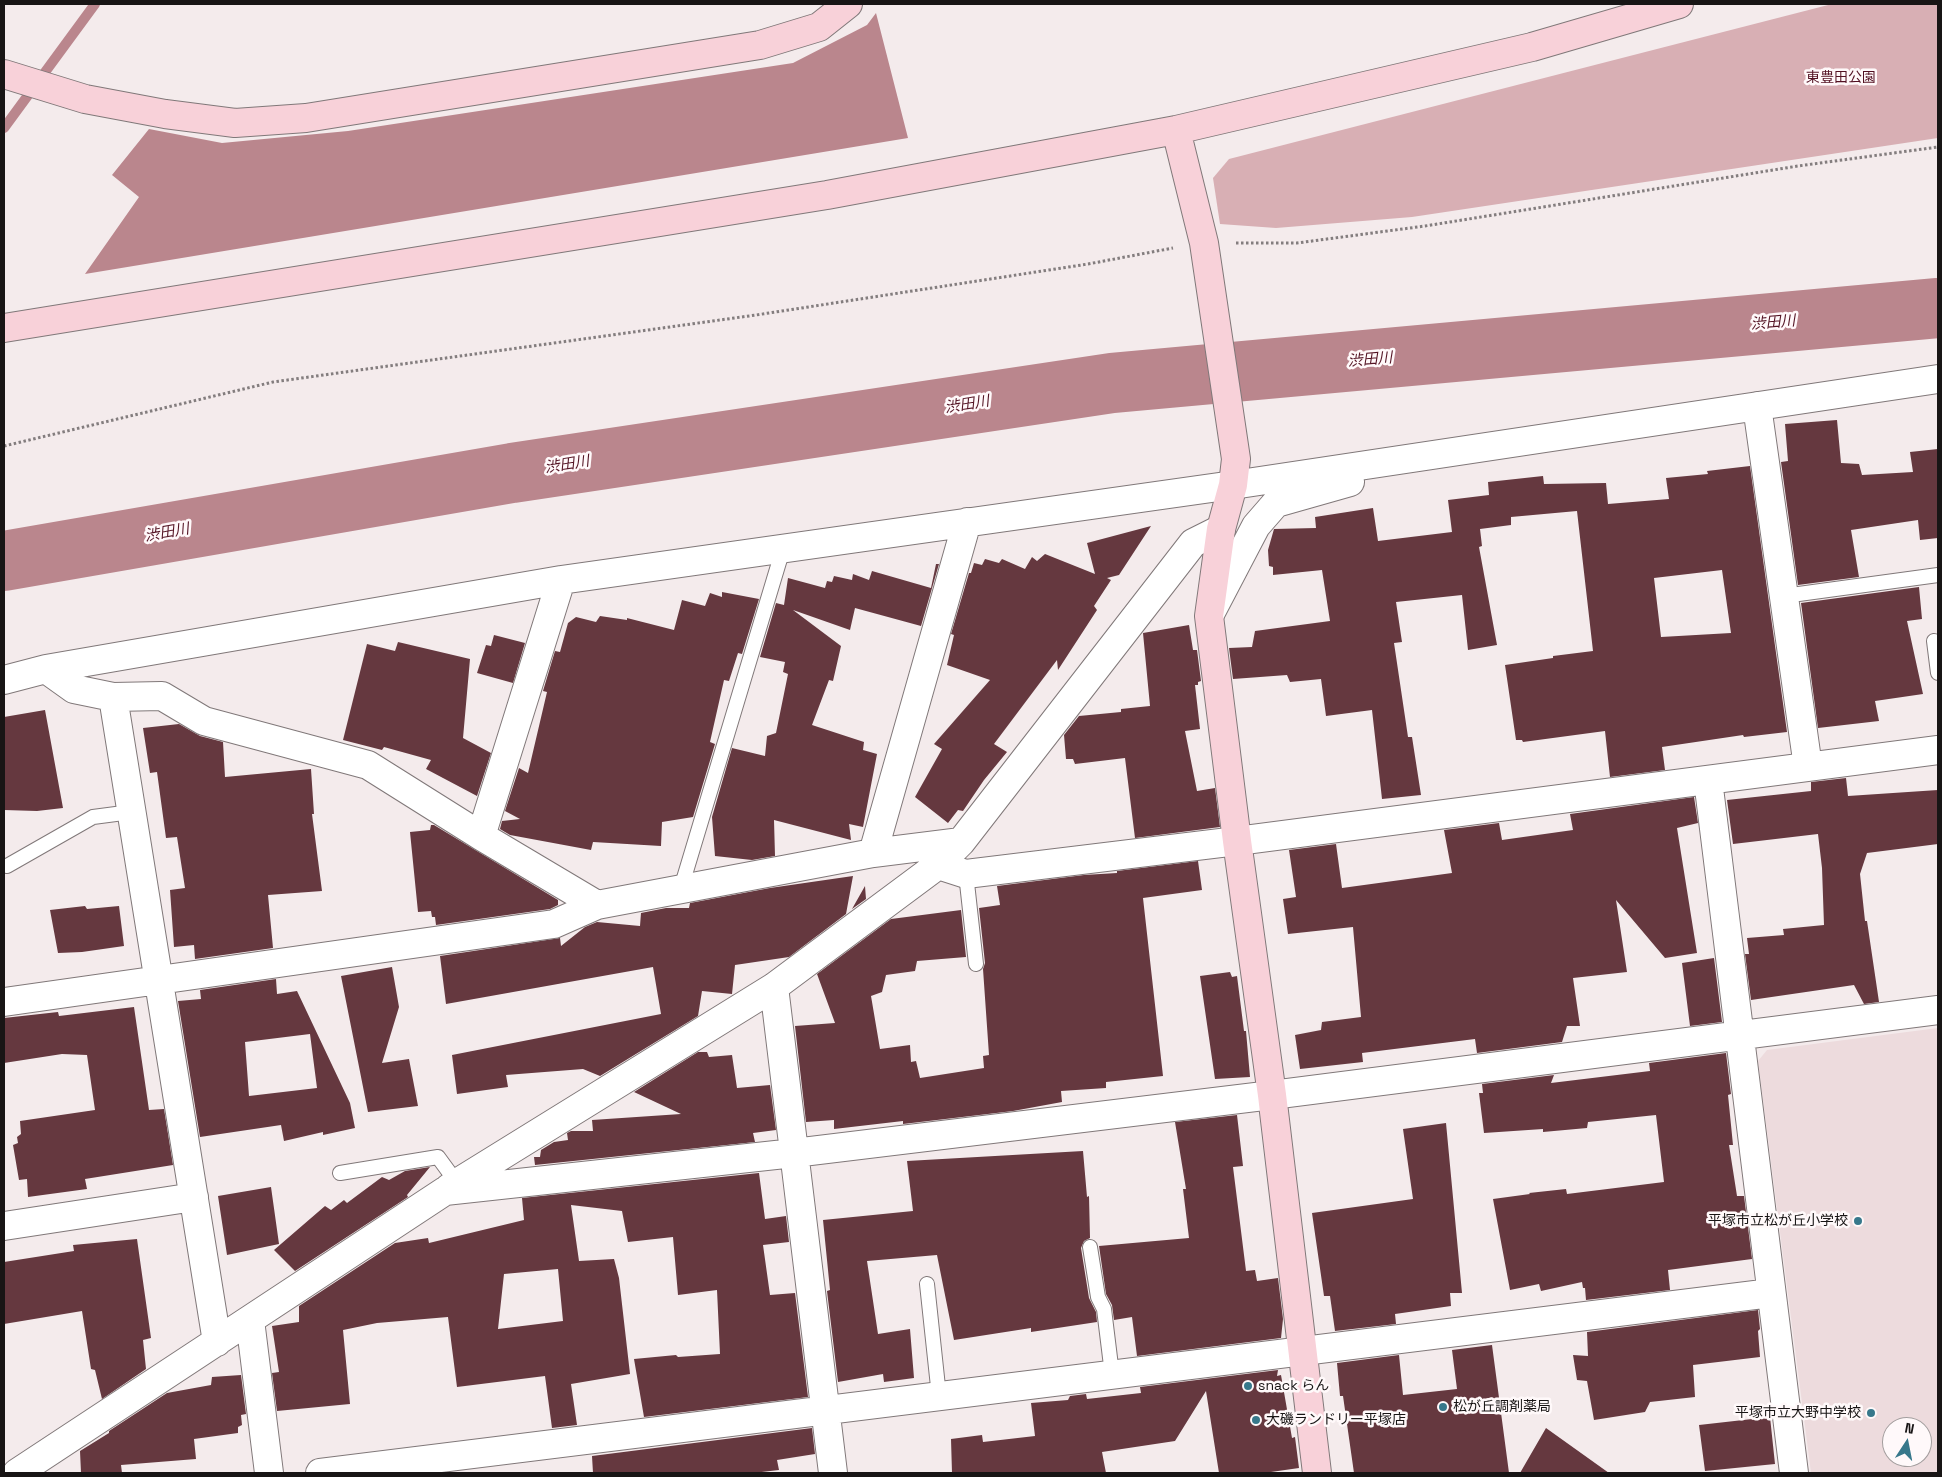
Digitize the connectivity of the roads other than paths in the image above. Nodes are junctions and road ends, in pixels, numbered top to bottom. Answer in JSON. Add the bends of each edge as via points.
{"nodes":[{"id":1,"x":848,"y":4,"type":"edge"},
{"id":2,"x":1679,"y":4,"type":"edge"},
{"id":3,"x":4,"y":74,"type":"edge"},
{"id":4,"x":1176,"y":130,"type":"junction"},
{"id":5,"x":4,"y":328,"type":"edge"},
{"id":6,"x":1938,"y":379,"type":"edge"},
{"id":7,"x":1757,"y":406,"type":"junction"},
{"id":8,"x":1386,"y":462,"type":"junction"},
{"id":9,"x":1234,"y":472,"type":"junction"},
{"id":10,"x":967,"y":522,"type":"junction"},
{"id":11,"x":1221,"y":528,"type":"junction"},
{"id":12,"x":783,"y":549,"type":"junction"},
{"id":13,"x":1938,"y":575,"type":"edge"},
{"id":14,"x":561,"y":580,"type":"junction"},
{"id":15,"x":1784,"y":596,"type":"junction"},
{"id":16,"x":1208,"y":616,"type":"junction"},
{"id":17,"x":1934,"y":641,"type":"dead end"},
{"id":18,"x":46,"y":669,"type":"junction"},
{"id":19,"x":1938,"y":673,"type":"edge"},
{"id":20,"x":4,"y":680,"type":"edge"},
{"id":21,"x":113,"y":698,"type":"junction"},
{"id":22,"x":1938,"y":750,"type":"edge"},
{"id":23,"x":1808,"y":767,"type":"junction"},
{"id":24,"x":1708,"y":780,"type":"junction"},
{"id":25,"x":131,"y":812,"type":"junction"},
{"id":26,"x":481,"y":836,"type":"junction"},
{"id":27,"x":1237,"y":841,"type":"junction"},
{"id":28,"x":961,"y":842,"type":"junction"},
{"id":29,"x":873,"y":853,"type":"junction"},
{"id":30,"x":938,"y":865,"type":"junction"},
{"id":31,"x":8,"y":866,"type":"dead end"},
{"id":32,"x":966,"y":874,"type":"junction"},
{"id":33,"x":681,"y":888,"type":"junction"},
{"id":34,"x":597,"y":905,"type":"junction"},
{"id":35,"x":976,"y":964,"type":"dead end"},
{"id":36,"x":158,"y":979,"type":"junction"},
{"id":37,"x":774,"y":986,"type":"junction"},
{"id":38,"x":4,"y":1002,"type":"edge"},
{"id":39,"x":1938,"y":1010,"type":"edge"},
{"id":40,"x":1740,"y":1036,"type":"junction"},
{"id":41,"x":1272,"y":1095,"type":"junction"},
{"id":42,"x":794,"y":1153,"type":"junction"},
{"id":43,"x":340,"y":1173,"type":"dead end"},
{"id":44,"x":451,"y":1187,"type":"junction"},
{"id":45,"x":194,"y":1197,"type":"junction"},
{"id":46,"x":4,"y":1226,"type":"edge"},
{"id":47,"x":1090,"y":1247,"type":"dead end"},
{"id":48,"x":927,"y":1284,"type":"dead end"},
{"id":49,"x":1771,"y":1293,"type":"junction"},
{"id":50,"x":250,"y":1320,"type":"junction"},
{"id":51,"x":217,"y":1342,"type":"junction"},
{"id":52,"x":1302,"y":1351,"type":"junction"},
{"id":53,"x":1112,"y":1374,"type":"junction"},
{"id":54,"x":939,"y":1396,"type":"junction"},
{"id":55,"x":825,"y":1410,"type":"junction"},
{"id":56,"x":18,"y":1473,"type":"edge"},
{"id":57,"x":269,"y":1473,"type":"edge"},
{"id":58,"x":320,"y":1473,"type":"edge"},
{"id":59,"x":833,"y":1473,"type":"edge"},
{"id":60,"x":1317,"y":1473,"type":"edge"},
{"id":61,"x":1794,"y":1473,"type":"edge"}],
"edges":[{"from":1,"to":3,"type":"street","via":[[819,28],[760,45],[306,118],[235,123],[165,114],[85,99]]},
{"from":2,"to":4,"type":"street","via":[[1532,47]]},
{"from":4,"to":5,"type":"street","via":[[827,195]]},
{"from":4,"to":9,"type":"street","via":[[1206,253]]},
{"from":6,"to":7,"type":"street"},
{"from":7,"to":8,"type":"street"},
{"from":7,"to":15,"type":"street"},
{"from":8,"to":9,"type":"street"},
{"from":8,"to":16,"type":"street","via":[[1362,478],[1276,503],[1256,526]]},
{"from":9,"to":10,"type":"street"},
{"from":9,"to":11,"type":"street"},
{"from":10,"to":12,"type":"street"},
{"from":10,"to":29,"type":"street"},
{"from":11,"to":16,"type":"street"},
{"from":11,"to":28,"type":"street","via":[[1193,543]]},
{"from":12,"to":14,"type":"street"},
{"from":12,"to":33,"type":"lane"},
{"from":13,"to":15,"type":"lane"},
{"from":14,"to":18,"type":"street"},
{"from":14,"to":26,"type":"street"},
{"from":15,"to":23,"type":"street"},
{"from":16,"to":27,"type":"street"},
{"from":17,"to":19,"type":"lane"},
{"from":18,"to":20,"type":"street"},
{"from":18,"to":21,"type":"street","via":[[74,689]]},
{"from":21,"to":25,"type":"street"},
{"from":21,"to":26,"type":"street","via":[[162,696],[204,721],[368,765]]},
{"from":22,"to":23,"type":"street"},
{"from":23,"to":24,"type":"street"},
{"from":24,"to":27,"type":"street"},
{"from":24,"to":40,"type":"street"},
{"from":25,"to":31,"type":"lane","via":[[92,817]]},
{"from":25,"to":36,"type":"street"},
{"from":26,"to":34,"type":"street"},
{"from":27,"to":32,"type":"street"},
{"from":27,"to":41,"type":"street"},
{"from":28,"to":29,"type":"street"},
{"from":28,"to":30,"type":"street"},
{"from":29,"to":33,"type":"street"},
{"from":30,"to":32,"type":"street"},
{"from":30,"to":37,"type":"street"},
{"from":32,"to":35,"type":"lane"},
{"from":33,"to":34,"type":"street"},
{"from":34,"to":36,"type":"street","via":[[554,924]]},
{"from":36,"to":38,"type":"street"},
{"from":36,"to":45,"type":"street"},
{"from":37,"to":42,"type":"street"},
{"from":37,"to":44,"type":"street"},
{"from":39,"to":40,"type":"street"},
{"from":40,"to":41,"type":"street"},
{"from":40,"to":49,"type":"street"},
{"from":41,"to":42,"type":"street"},
{"from":41,"to":52,"type":"street"},
{"from":42,"to":44,"type":"street"},
{"from":42,"to":55,"type":"street"},
{"from":43,"to":44,"type":"lane","via":[[438,1157]]},
{"from":44,"to":50,"type":"street"},
{"from":45,"to":46,"type":"street"},
{"from":45,"to":51,"type":"street"},
{"from":47,"to":53,"type":"lane","via":[[1098,1297],[1104,1309]]},
{"from":48,"to":54,"type":"lane"},
{"from":49,"to":52,"type":"street"},
{"from":49,"to":61,"type":"street"},
{"from":50,"to":51,"type":"street"},
{"from":50,"to":57,"type":"street"},
{"from":51,"to":56,"type":"street"},
{"from":52,"to":53,"type":"street"},
{"from":52,"to":60,"type":"street"},
{"from":53,"to":54,"type":"street"},
{"from":54,"to":55,"type":"street"},
{"from":55,"to":58,"type":"street"},
{"from":55,"to":59,"type":"street"}]}
